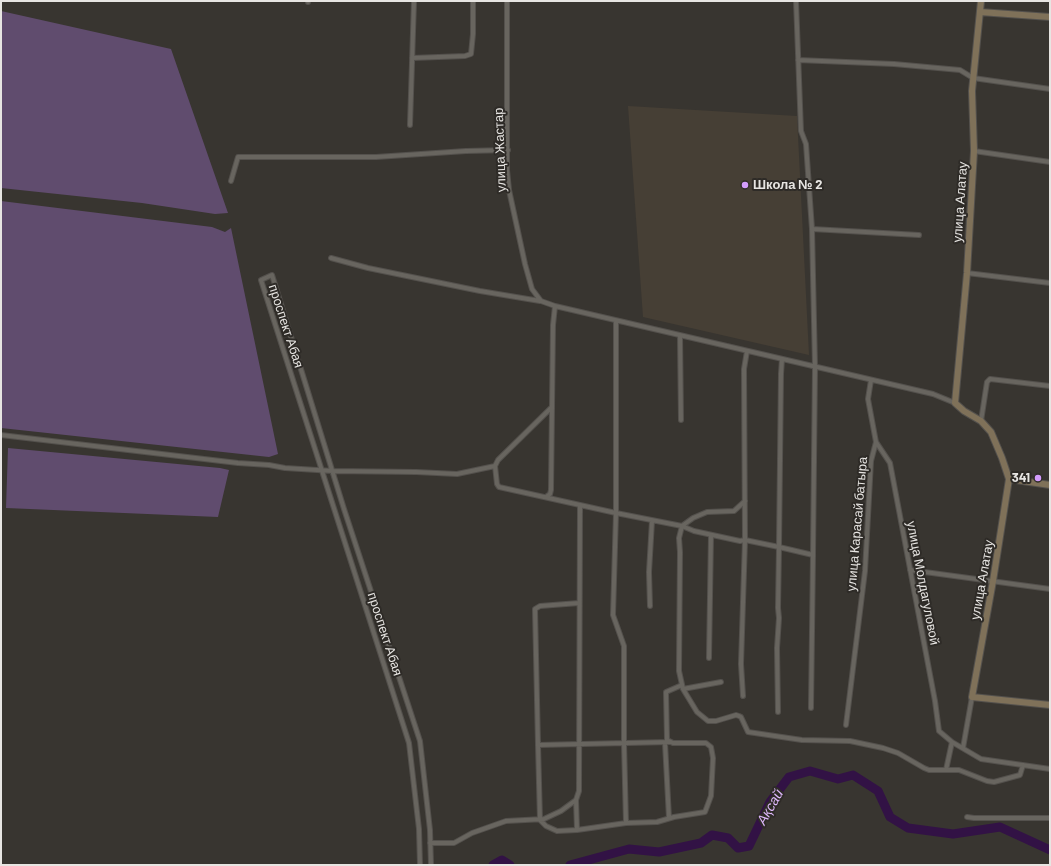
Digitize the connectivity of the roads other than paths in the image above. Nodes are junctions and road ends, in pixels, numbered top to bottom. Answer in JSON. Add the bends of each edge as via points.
{"nodes":[{"id":1,"x":414,"y":1,"type":"edge"},
{"id":2,"x":473,"y":1,"type":"edge"},
{"id":3,"x":507,"y":1,"type":"edge"},
{"id":4,"x":796,"y":1,"type":"edge"},
{"id":5,"x":981,"y":1,"type":"edge"},
{"id":6,"x":980,"y":12,"type":"junction"},
{"id":7,"x":1050,"y":18,"type":"edge"},
{"id":8,"x":412,"y":58,"type":"junction"},
{"id":9,"x":798,"y":60,"type":"junction"},
{"id":10,"x":974,"y":78,"type":"junction"},
{"id":11,"x":1050,"y":88,"type":"edge"},
{"id":12,"x":410,"y":125,"type":"dead end"},
{"id":13,"x":508,"y":150,"type":"junction"},
{"id":14,"x":974,"y":150,"type":"junction"},
{"id":15,"x":1050,"y":162,"type":"edge"},
{"id":16,"x":231,"y":180,"type":"dead end"},
{"id":17,"x":812,"y":229,"type":"junction"},
{"id":18,"x":919,"y":235,"type":"dead end"},
{"id":19,"x":331,"y":258,"type":"dead end"},
{"id":20,"x":967,"y":272,"type":"junction"},
{"id":21,"x":1050,"y":283,"type":"edge"},
{"id":22,"x":541,"y":301,"type":"junction"},
{"id":23,"x":555,"y":306,"type":"junction"},
{"id":24,"x":616,"y":320,"type":"junction"},
{"id":25,"x":680,"y":335,"type":"junction"},
{"id":26,"x":747,"y":351,"type":"junction"},
{"id":27,"x":782,"y":359,"type":"junction"},
{"id":28,"x":815,"y":367,"type":"junction"},
{"id":29,"x":871,"y":380,"type":"junction"},
{"id":30,"x":1050,"y":386,"type":"edge"},
{"id":31,"x":955,"y":404,"type":"junction"},
{"id":32,"x":552,"y":407,"type":"junction"},
{"id":33,"x":681,"y":420,"type":"dead end"},
{"id":34,"x":981,"y":421,"type":"junction"},
{"id":35,"x":1,"y":435,"type":"edge"},
{"id":36,"x":876,"y":442,"type":"junction"},
{"id":37,"x":495,"y":466,"type":"junction"},
{"id":38,"x":321,"y":470,"type":"junction"},
{"id":39,"x":333,"y":471,"type":"junction"},
{"id":40,"x":1009,"y":479,"type":"junction"},
{"id":41,"x":1050,"y":485,"type":"edge"},
{"id":42,"x":546,"y":498,"type":"junction"},
{"id":43,"x":745,"y":501,"type":"junction"},
{"id":44,"x":580,"y":505,"type":"junction"},
{"id":45,"x":616,"y":513,"type":"junction"},
{"id":46,"x":652,"y":521,"type":"junction"},
{"id":47,"x":682,"y":526,"type":"junction"},
{"id":48,"x":711,"y":535,"type":"junction"},
{"id":49,"x":745,"y":540,"type":"junction"},
{"id":50,"x":779,"y":547,"type":"junction"},
{"id":51,"x":813,"y":555,"type":"junction"},
{"id":52,"x":910,"y":570,"type":"junction"},
{"id":53,"x":993,"y":581,"type":"junction"},
{"id":54,"x":1050,"y":589,"type":"edge"},
{"id":55,"x":579,"y":604,"type":"junction"},
{"id":56,"x":650,"y":606,"type":"dead end"},
{"id":57,"x":709,"y":658,"type":"dead end"},
{"id":58,"x":721,"y":682,"type":"dead end"},
{"id":59,"x":682,"y":687,"type":"junction"},
{"id":60,"x":743,"y":696,"type":"dead end"},
{"id":61,"x":972,"y":698,"type":"junction"},
{"id":62,"x":1050,"y":705,"type":"edge"},
{"id":63,"x":812,"y":708,"type":"dead end"},
{"id":64,"x":778,"y":712,"type":"dead end"},
{"id":65,"x":846,"y":725,"type":"dead end"},
{"id":66,"x":668,"y":742,"type":"junction"},
{"id":67,"x":952,"y":742,"type":"junction"},
{"id":68,"x":624,"y":743,"type":"junction"},
{"id":69,"x":580,"y":744,"type":"junction"},
{"id":70,"x":538,"y":745,"type":"junction"},
{"id":71,"x":963,"y":748,"type":"junction"},
{"id":72,"x":1023,"y":765,"type":"junction"},
{"id":73,"x":1050,"y":769,"type":"edge"},
{"id":74,"x":946,"y":770,"type":"junction"},
{"id":75,"x":576,"y":800,"type":"junction"},
{"id":76,"x":968,"y":816,"type":"dead end"},
{"id":77,"x":668,"y":818,"type":"junction"},
{"id":78,"x":1050,"y":818,"type":"edge"},
{"id":79,"x":540,"y":820,"type":"junction"},
{"id":80,"x":626,"y":823,"type":"junction"},
{"id":81,"x":577,"y":830,"type":"junction"},
{"id":82,"x":430,"y":842,"type":"junction"},
{"id":83,"x":420,"y":865,"type":"edge"},
{"id":84,"x":431,"y":865,"type":"edge"}],
"edges":[{"from":1,"to":8,"type":"street"},
{"from":2,"to":8,"type":"street","via":[[470,54]]},
{"from":3,"to":13,"type":"street","name":"улица Жастар"},
{"from":4,"to":9,"type":"street"},
{"from":5,"to":6,"type":"street","name":"улица Алатау"},
{"from":6,"to":7,"type":"street"},
{"from":6,"to":10,"type":"street","name":"улица Алатау"},
{"from":8,"to":12,"type":"street"},
{"from":9,"to":10,"type":"street","via":[[937,67],[960,70]]},
{"from":9,"to":17,"type":"street","via":[[801,133],[806,144]]},
{"from":10,"to":11,"type":"street"},
{"from":10,"to":14,"type":"street","name":"улица Алатау"},
{"from":13,"to":16,"type":"street","via":[[376,157],[238,157]]},
{"from":13,"to":22,"type":"street","name":"улица Жастар","via":[[509,190],[522,250],[532,289]]},
{"from":14,"to":15,"type":"street"},
{"from":14,"to":20,"type":"street","name":"улица Алатау"},
{"from":17,"to":18,"type":"street"},
{"from":17,"to":28,"type":"street"},
{"from":19,"to":22,"type":"street","via":[[480,291]]},
{"from":20,"to":21,"type":"street"},
{"from":20,"to":31,"type":"street","name":"улица Алатау"},
{"from":22,"to":23,"type":"street"},
{"from":23,"to":24,"type":"street"},
{"from":23,"to":32,"type":"street"},
{"from":24,"to":25,"type":"street"},
{"from":24,"to":45,"type":"street"},
{"from":25,"to":26,"type":"street"},
{"from":25,"to":33,"type":"street"},
{"from":26,"to":27,"type":"street"},
{"from":26,"to":43,"type":"street","via":[[744,369]]},
{"from":27,"to":28,"type":"street"},
{"from":27,"to":50,"type":"street"},
{"from":28,"to":29,"type":"street"},
{"from":28,"to":51,"type":"street"},
{"from":29,"to":31,"type":"street","via":[[933,394]]},
{"from":29,"to":36,"type":"street","name":"улица Карасай батыра","via":[[868,399]]},
{"from":30,"to":34,"type":"street","via":[[990,379],[987,382]]},
{"from":31,"to":34,"type":"street"},
{"from":32,"to":37,"type":"street","via":[[498,460]]},
{"from":32,"to":42,"type":"street","via":[[551,490]]},
{"from":34,"to":40,"type":"street","name":"улица Алатау","via":[[990,432]]},
{"from":35,"to":38,"type":"street","via":[[238,463]]},
{"from":36,"to":52,"type":"street","name":"улица Молдагуловой","via":[[890,464]]},
{"from":36,"to":65,"type":"street","name":"улица Карасай батыра","via":[[871,461],[865,571]]},
{"from":37,"to":39,"type":"street","via":[[457,474]]},
{"from":37,"to":42,"type":"street","via":[[499,487]]},
{"from":38,"to":39,"type":"street"},
{"from":38,"to":39,"type":"street","name":"проспект Абая","via":[[261,280],[272,275]]},
{"from":38,"to":83,"type":"street","name":"проспект Абая","via":[[410,743]]},
{"from":39,"to":82,"type":"street","name":"проспект Абая","via":[[420,741]]},
{"from":40,"to":41,"type":"street"},
{"from":40,"to":53,"type":"street","name":"улица Алатау"},
{"from":42,"to":44,"type":"street"},
{"from":43,"to":47,"type":"street","via":[[734,511],[707,512]]},
{"from":43,"to":49,"type":"street"},
{"from":44,"to":45,"type":"street"},
{"from":44,"to":55,"type":"street"},
{"from":45,"to":46,"type":"street"},
{"from":45,"to":68,"type":"street","via":[[613,615],[624,646]]},
{"from":46,"to":47,"type":"street"},
{"from":46,"to":56,"type":"street"},
{"from":47,"to":48,"type":"street"},
{"from":47,"to":59,"type":"street","via":[[679,538],[679,671]]},
{"from":48,"to":49,"type":"street"},
{"from":48,"to":57,"type":"street"},
{"from":49,"to":50,"type":"street"},
{"from":49,"to":60,"type":"street"},
{"from":50,"to":51,"type":"street"},
{"from":50,"to":64,"type":"street"},
{"from":51,"to":63,"type":"street"},
{"from":52,"to":53,"type":"street"},
{"from":52,"to":67,"type":"street","name":"улица Молдагуловой","via":[[939,731]]},
{"from":53,"to":54,"type":"street"},
{"from":53,"to":61,"type":"street","name":"улица Алатау"},
{"from":55,"to":69,"type":"street"},
{"from":55,"to":70,"type":"street","via":[[540,606],[536,609]]},
{"from":58,"to":59,"type":"street"},
{"from":59,"to":66,"type":"street","via":[[666,692]]},
{"from":59,"to":74,"type":"street","via":[[697,712],[708,721],[736,715],[741,717],[748,732],[802,740],[850,741],[877,746],[898,753],[929,770]]},
{"from":61,"to":62,"type":"street"},
{"from":61,"to":71,"type":"street","name":"улица Алатау"},
{"from":66,"to":68,"type":"street"},
{"from":66,"to":77,"type":"street"},
{"from":66,"to":77,"type":"street","via":[[706,743],[711,747],[713,758],[711,796],[705,812]]},
{"from":67,"to":71,"type":"street"},
{"from":67,"to":74,"type":"street"},
{"from":68,"to":69,"type":"street"},
{"from":68,"to":80,"type":"street"},
{"from":69,"to":70,"type":"street"},
{"from":69,"to":75,"type":"street","via":[[579,791]]},
{"from":70,"to":79,"type":"street"},
{"from":71,"to":72,"type":"street","via":[[981,759]]},
{"from":72,"to":73,"type":"street"},
{"from":72,"to":74,"type":"street","via":[[1020,775],[994,782],[959,770]]},
{"from":75,"to":79,"type":"street","via":[[561,811]]},
{"from":75,"to":81,"type":"street"},
{"from":76,"to":78,"type":"street"},
{"from":77,"to":80,"type":"street","via":[[657,822]]},
{"from":79,"to":81,"type":"street","via":[[557,831]]},
{"from":79,"to":82,"type":"street","via":[[506,821],[472,833],[454,843]]},
{"from":80,"to":81,"type":"street"},
{"from":82,"to":84,"type":"street","name":"проспект Абая"}]}
